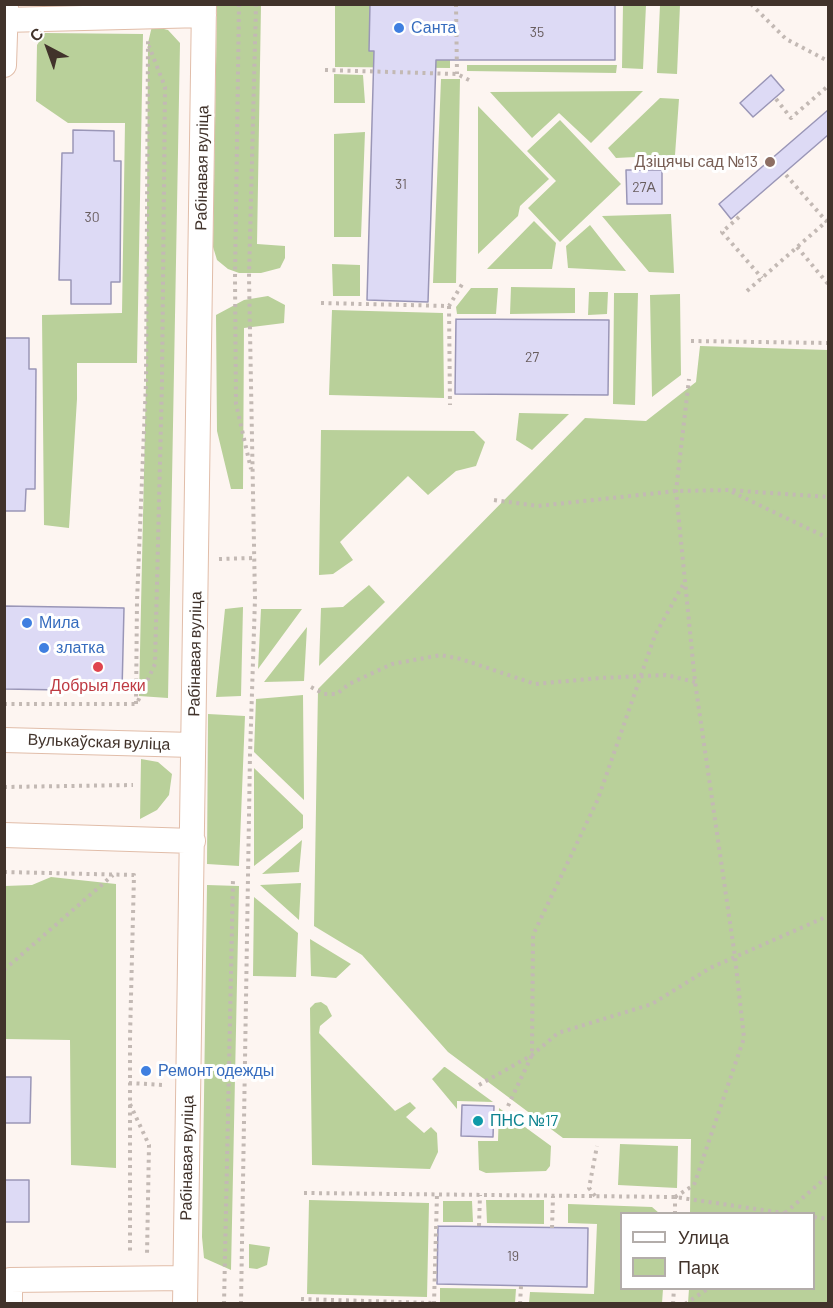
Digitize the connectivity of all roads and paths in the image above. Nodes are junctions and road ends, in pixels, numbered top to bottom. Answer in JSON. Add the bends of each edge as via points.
{"nodes":[{"id":1,"x":239,"y":4,"type":"edge"},
{"id":2,"x":256,"y":4,"type":"edge"},
{"id":3,"x":456,"y":4,"type":"edge"},
{"id":4,"x":751,"y":4,"type":"edge"},
{"id":5,"x":204,"y":10,"type":"edge"},
{"id":6,"x":6,"y":15,"type":"edge"},
{"id":7,"x":148,"y":15,"type":"junction"},
{"id":8,"x":148,"y":43,"type":"junction"},
{"id":9,"x":828,"y":61,"type":"edge"},
{"id":10,"x":4,"y":65,"type":"edge"},
{"id":11,"x":325,"y":70,"type":"dead end"},
{"id":12,"x":456,"y":74,"type":"junction"},
{"id":13,"x":471,"y":81,"type":"dead end"},
{"id":14,"x":828,"y":86,"type":"edge"},
{"id":15,"x":776,"y":99,"type":"dead end"},
{"id":16,"x":786,"y":175,"type":"dead end"},
{"id":17,"x":739,"y":217,"type":"dead end"},
{"id":18,"x":827,"y":221,"type":"edge"},
{"id":19,"x":797,"y":247,"type":"junction"},
{"id":20,"x":762,"y":278,"type":"junction"},
{"id":21,"x":464,"y":281,"type":"dead end"},
{"id":22,"x":828,"y":284,"type":"edge"},
{"id":23,"x":747,"y":291,"type":"dead end"},
{"id":24,"x":321,"y":303,"type":"dead end"},
{"id":25,"x":449,"y":306,"type":"junction"},
{"id":26,"x":691,"y":341,"type":"dead end"},
{"id":27,"x":828,"y":343,"type":"edge"},
{"id":28,"x":688,"y":379,"type":"dead end"},
{"id":29,"x":450,"y":405,"type":"dead end"},
{"id":30,"x":253,"y":479,"type":"junction"},
{"id":31,"x":676,"y":490,"type":"junction"},
{"id":32,"x":729,"y":490,"type":"junction"},
{"id":33,"x":828,"y":497,"type":"edge"},
{"id":34,"x":494,"y":500,"type":"dead end"},
{"id":35,"x":828,"y":538,"type":"edge"},
{"id":36,"x":255,"y":558,"type":"junction"},
{"id":37,"x":197,"y":560,"type":"junction"},
{"id":38,"x":685,"y":582,"type":"junction"},
{"id":39,"x":639,"y":678,"type":"junction"},
{"id":40,"x":695,"y":682,"type":"junction"},
{"id":41,"x":311,"y":687,"type":"dead end"},
{"id":42,"x":4,"y":704,"type":"edge"},
{"id":43,"x":136,"y":704,"type":"junction"},
{"id":44,"x":4,"y":740,"type":"edge"},
{"id":45,"x":193,"y":745,"type":"junction"},
{"id":46,"x":133,"y":785,"type":"dead end"},
{"id":47,"x":4,"y":787,"type":"edge"},
{"id":48,"x":4,"y":836,"type":"edge"},
{"id":49,"x":193,"y":841,"type":"junction"},
{"id":50,"x":4,"y":872,"type":"edge"},
{"id":51,"x":114,"y":875,"type":"junction"},
{"id":52,"x":233,"y":878,"type":"dead end"},
{"id":53,"x":828,"y":916,"type":"edge"},
{"id":54,"x":735,"y":957,"type":"junction"},
{"id":55,"x":4,"y":970,"type":"edge"},
{"id":56,"x":532,"y":1055,"type":"junction"},
{"id":57,"x":129,"y":1083,"type":"junction"},
{"id":58,"x":188,"y":1085,"type":"junction"},
{"id":59,"x":479,"y":1085,"type":"dead end"},
{"id":60,"x":129,"y":1103,"type":"junction"},
{"id":61,"x":508,"y":1106,"type":"dead end"},
{"id":62,"x":597,"y":1146,"type":"dead end"},
{"id":63,"x":828,"y":1176,"type":"edge"},
{"id":64,"x":304,"y":1193,"type":"dead end"},
{"id":65,"x":437,"y":1194,"type":"junction"},
{"id":66,"x":480,"y":1195,"type":"junction"},
{"id":67,"x":553,"y":1196,"type":"junction"},
{"id":68,"x":595,"y":1196,"type":"junction"},
{"id":69,"x":675,"y":1197,"type":"junction"},
{"id":70,"x":675,"y":1212,"type":"edge"},
{"id":71,"x":778,"y":1212,"type":"edge"},
{"id":72,"x":786,"y":1212,"type":"edge"},
{"id":73,"x":479,"y":1226,"type":"dead end"},
{"id":74,"x":552,"y":1228,"type":"dead end"},
{"id":75,"x":185,"y":1278,"type":"junction"},
{"id":76,"x":138,"y":1279,"type":"junction"},
{"id":77,"x":521,"y":1286,"type":"dead end"},
{"id":78,"x":8,"y":1288,"type":"edge"},
{"id":79,"x":706,"y":1290,"type":"edge"},
{"id":80,"x":301,"y":1299,"type":"dead end"},
{"id":81,"x":434,"y":1303,"type":"edge"},
{"id":82,"x":185,"y":1304,"type":"edge"},
{"id":83,"x":224,"y":1304,"type":"edge"},
{"id":84,"x":241,"y":1304,"type":"edge"},
{"id":85,"x":520,"y":1304,"type":"edge"},
{"id":86,"x":685,"y":1304,"type":"edge"}],
"edges":[{"from":1,"to":30,"type":"path","via":[[236,404]]},
{"from":2,"to":30,"type":"path","via":[[249,277]]},
{"from":3,"to":12,"type":"path"},
{"from":4,"to":9,"type":"path","via":[[786,39]]},
{"from":5,"to":7,"type":"street"},
{"from":5,"to":37,"type":"street","name":"Рабінавая вуліца"},
{"from":6,"to":7,"type":"street"},
{"from":6,"to":10,"type":"street"},
{"from":7,"to":8,"type":"path"},
{"from":8,"to":43,"type":"path","via":[[146,382]]},
{"from":8,"to":43,"type":"path","via":[[165,87],[162,382],[155,664]]},
{"from":11,"to":12,"type":"path"},
{"from":12,"to":13,"type":"path"},
{"from":14,"to":15,"type":"path","via":[[791,118]]},
{"from":16,"to":18,"type":"path"},
{"from":17,"to":20,"type":"path","via":[[722,232]]},
{"from":18,"to":19,"type":"path"},
{"from":19,"to":20,"type":"path"},
{"from":19,"to":22,"type":"path"},
{"from":20,"to":23,"type":"path"},
{"from":21,"to":25,"type":"path"},
{"from":24,"to":25,"type":"path"},
{"from":25,"to":29,"type":"path"},
{"from":26,"to":27,"type":"path"},
{"from":28,"to":31,"type":"path"},
{"from":30,"to":36,"type":"path"},
{"from":31,"to":32,"type":"path"},
{"from":31,"to":34,"type":"path","via":[[538,506]]},
{"from":31,"to":38,"type":"path"},
{"from":32,"to":33,"type":"path"},
{"from":32,"to":35,"type":"path"},
{"from":36,"to":37,"type":"path"},
{"from":36,"to":84,"type":"path"},
{"from":37,"to":45,"type":"street","name":"Рабінавая вуліца"},
{"from":38,"to":39,"type":"path","via":[[655,635]]},
{"from":38,"to":40,"type":"path"},
{"from":39,"to":40,"type":"path","via":[[666,675]]},
{"from":39,"to":41,"type":"path","via":[[535,684],[441,655],[392,664],[336,694],[324,694]]},
{"from":39,"to":56,"type":"path","via":[[598,799],[533,934]]},
{"from":40,"to":54,"type":"path"},
{"from":42,"to":43,"type":"path"},
{"from":44,"to":45,"type":"street","name":"Вулькаўская вуліца"},
{"from":45,"to":49,"type":"street","name":"Рабінавая вуліца"},
{"from":46,"to":47,"type":"path"},
{"from":48,"to":49,"type":"street"},
{"from":49,"to":58,"type":"street","name":"Рабінавая вуліца"},
{"from":50,"to":51,"type":"path"},
{"from":51,"to":55,"type":"path"},
{"from":51,"to":57,"type":"path","via":[[134,875]]},
{"from":52,"to":83,"type":"path"},
{"from":53,"to":54,"type":"path"},
{"from":54,"to":56,"type":"path","via":[[652,1004],[558,1033]]},
{"from":54,"to":69,"type":"path","via":[[744,1038],[694,1185]]},
{"from":56,"to":59,"type":"path"},
{"from":56,"to":61,"type":"path"},
{"from":57,"to":58,"type":"path"},
{"from":57,"to":60,"type":"path"},
{"from":58,"to":75,"type":"street","name":"Рабінавая вуліца"},
{"from":60,"to":76,"type":"path"},
{"from":60,"to":76,"type":"path","via":[[149,1145]]},
{"from":62,"to":68,"type":"path","via":[[589,1188]]},
{"from":63,"to":72,"type":"path"},
{"from":64,"to":65,"type":"path"},
{"from":65,"to":66,"type":"path"},
{"from":65,"to":81,"type":"path"},
{"from":66,"to":67,"type":"path"},
{"from":66,"to":73,"type":"path"},
{"from":67,"to":68,"type":"path"},
{"from":67,"to":74,"type":"path"},
{"from":68,"to":69,"type":"path"},
{"from":69,"to":70,"type":"path"},
{"from":69,"to":71,"type":"path"},
{"from":75,"to":76,"type":"street"},
{"from":75,"to":82,"type":"street","name":"Рабінавая вуліца"},
{"from":76,"to":78,"type":"street"},
{"from":77,"to":85,"type":"path"},
{"from":79,"to":86,"type":"path"},
{"from":80,"to":81,"type":"path"}]}
